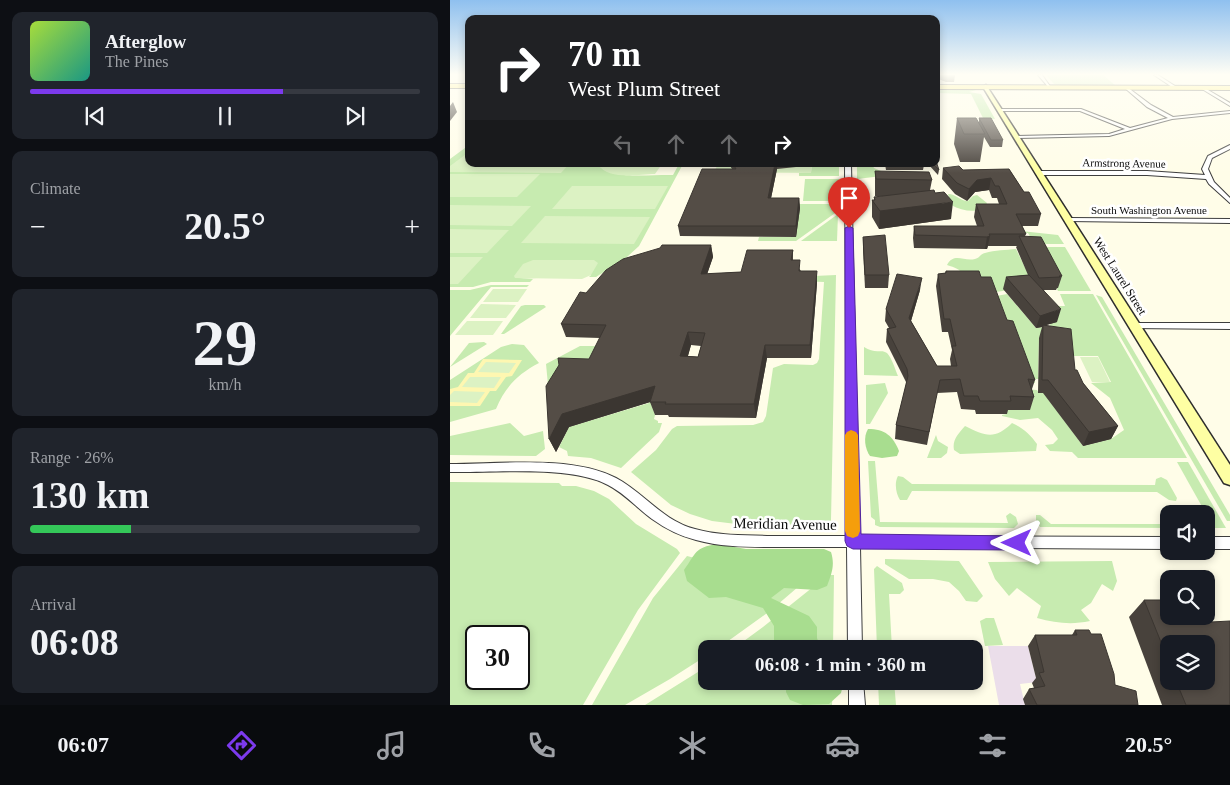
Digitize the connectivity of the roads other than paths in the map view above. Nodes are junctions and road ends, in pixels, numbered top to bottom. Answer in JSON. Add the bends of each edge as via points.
{"nodes":[{"id":1,"x":1153,"y":108,"type":"edge"},
{"id":2,"x":1001,"y":110,"type":"joint"},
{"id":3,"x":1230,"y":112,"type":"edge"},
{"id":4,"x":1172,"y":118,"type":"junction"},
{"id":5,"x":1131,"y":130,"type":"junction"},
{"id":6,"x":1018,"y":137,"type":"junction"},
{"id":7,"x":1230,"y":147,"type":"edge"},
{"id":8,"x":848,"y":167,"type":"edge"},
{"id":9,"x":1039,"y":173,"type":"junction"},
{"id":10,"x":1208,"y":177,"type":"junction"},
{"id":11,"x":1230,"y":201,"type":"edge"},
{"id":12,"x":1068,"y":220,"type":"junction"},
{"id":13,"x":1230,"y":221,"type":"edge"},
{"id":14,"x":1134,"y":326,"type":"junction"},
{"id":15,"x":1230,"y":326,"type":"edge"},
{"id":16,"x":450,"y":468,"type":"edge"},
{"id":17,"x":1230,"y":478,"type":"edge"},
{"id":18,"x":853,"y":541,"type":"junction"},
{"id":19,"x":1160,"y":543,"type":"edge"},
{"id":20,"x":1215,"y":543,"type":"edge"},
{"id":21,"x":1230,"y":543,"type":"edge"},
{"id":22,"x":855,"y":640,"type":"edge"},
{"id":23,"x":856,"y":690,"type":"edge"},
{"id":24,"x":856,"y":705,"type":"edge"}],
"edges":[{"from":1,"to":4,"type":"street"},
{"from":2,"to":5,"type":"street","via":[[1081,110]]},
{"from":2,"to":6,"type":"main road","name":"West Laurel Street"},
{"from":3,"to":4,"type":"street"},
{"from":4,"to":5,"type":"street"},
{"from":5,"to":6,"type":"street","via":[[1097,136]]},
{"from":6,"to":9,"type":"main road","name":"West Laurel Street"},
{"from":7,"to":10,"type":"street","via":[[1210,157],[1206,169]]},
{"from":8,"to":18,"type":"street"},
{"from":9,"to":10,"type":"street","name":"Armstrong Avenue","via":[[1147,173]]},
{"from":9,"to":12,"type":"main road","name":"West Laurel Street"},
{"from":10,"to":11,"type":"street"},
{"from":12,"to":13,"type":"street","name":"South Washington Avenue"},
{"from":12,"to":14,"type":"main road","name":"West Laurel Street"},
{"from":14,"to":15,"type":"street"},
{"from":14,"to":17,"type":"main road","name":"West Laurel Street"},
{"from":16,"to":18,"type":"street","name":"Meridian Avenue","via":[[564,470],[601,477],[623,488],[663,521],[681,531],[709,538]]},
{"from":18,"to":19,"type":"street","name":"Meridian Avenue"},
{"from":18,"to":22,"type":"street"},
{"from":20,"to":21,"type":"street"},
{"from":23,"to":24,"type":"street"}]}
